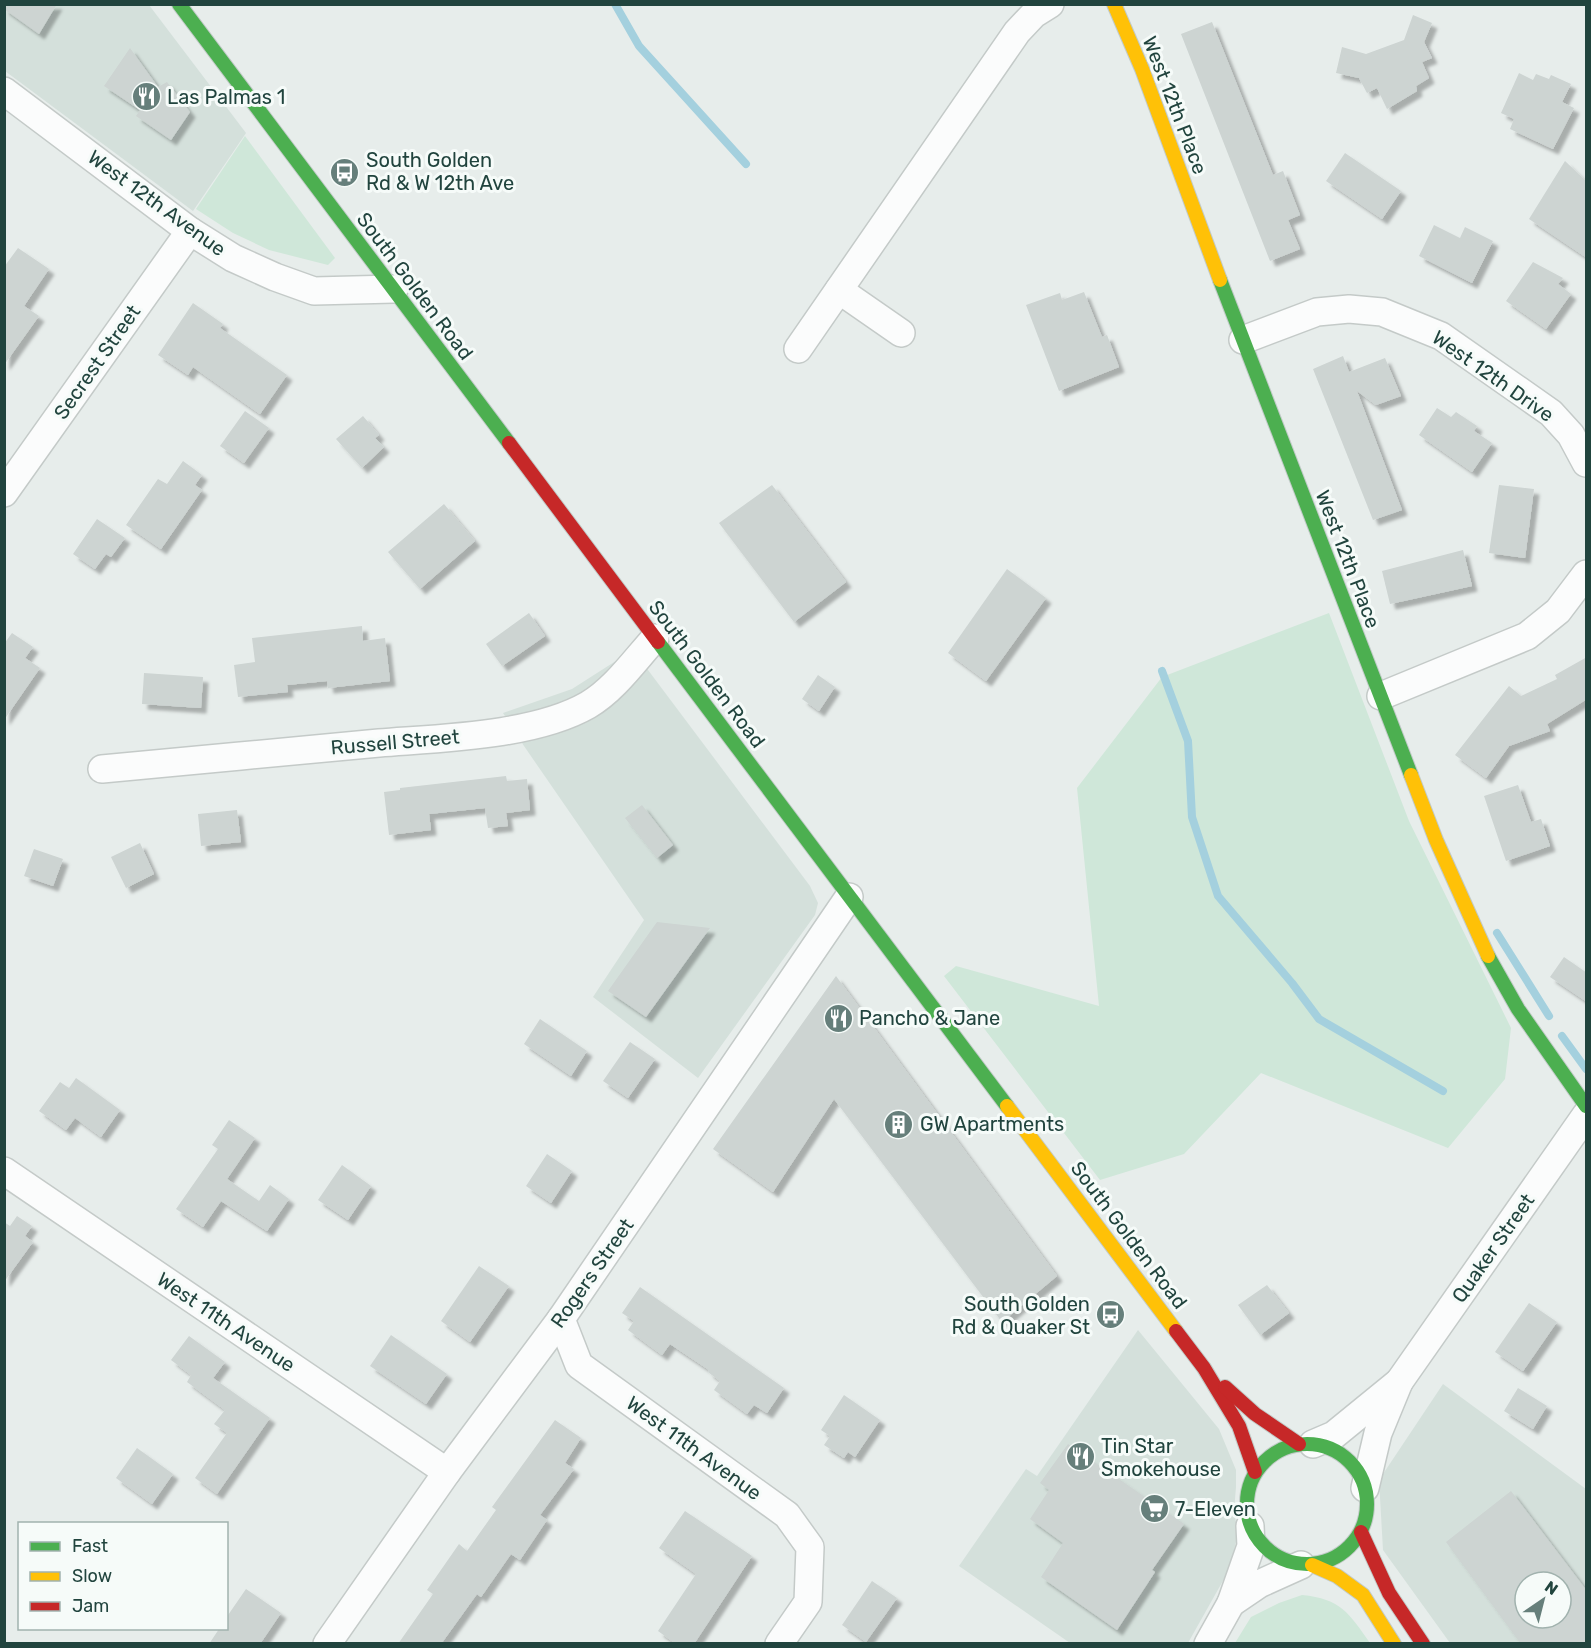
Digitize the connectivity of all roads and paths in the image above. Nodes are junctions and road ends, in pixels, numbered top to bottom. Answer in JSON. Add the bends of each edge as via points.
{"nodes":[{"id":1,"x":179,"y":4,"type":"edge"},
{"id":2,"x":1050,"y":4,"type":"edge"},
{"id":3,"x":1114,"y":4,"type":"edge"},
{"id":4,"x":4,"y":91,"type":"edge"},
{"id":5,"x":190,"y":231,"type":"junction"},
{"id":6,"x":394,"y":289,"type":"junction"},
{"id":7,"x":839,"y":290,"type":"junction"},
{"id":8,"x":901,"y":333,"type":"dead end"},
{"id":9,"x":1242,"y":340,"type":"junction"},
{"id":10,"x":798,"y":349,"type":"dead end"},
{"id":11,"x":1587,"y":463,"type":"edge"},
{"id":12,"x":4,"y":493,"type":"edge"},
{"id":13,"x":1587,"y":574,"type":"edge"},
{"id":14,"x":655,"y":638,"type":"junction"},
{"id":15,"x":1381,"y":696,"type":"junction"},
{"id":16,"x":102,"y":769,"type":"dead end"},
{"id":17,"x":849,"y":897,"type":"junction"},
{"id":18,"x":1587,"y":1106,"type":"edge"},
{"id":19,"x":1587,"y":1115,"type":"edge"},
{"id":20,"x":4,"y":1171,"type":"edge"},
{"id":21,"x":561,"y":1319,"type":"junction"},
{"id":22,"x":1204,"y":1368,"type":"junction"},
{"id":23,"x":1399,"y":1382,"type":"junction"},
{"id":24,"x":1306,"y":1444,"type":"junction"},
{"id":25,"x":447,"y":1472,"type":"junction"},
{"id":26,"x":1255,"y":1472,"type":"junction"},
{"id":27,"x":1365,"y":1488,"type":"junction"},
{"id":28,"x":1250,"y":1526,"type":"junction"},
{"id":29,"x":1361,"y":1532,"type":"junction"},
{"id":30,"x":1307,"y":1565,"type":"junction"},
{"id":31,"x":1231,"y":1603,"type":"junction"},
{"id":32,"x":327,"y":1644,"type":"edge"},
{"id":33,"x":779,"y":1644,"type":"edge"},
{"id":34,"x":1208,"y":1644,"type":"edge"},
{"id":35,"x":1394,"y":1644,"type":"edge"},
{"id":36,"x":1423,"y":1644,"type":"edge"}],
"edges":[{"from":1,"to":6,"type":"main road","name":"South Golden Road"},
{"from":2,"to":7,"type":"street","via":[[1017,32]]},
{"from":3,"to":9,"type":"main road","name":"West 12th Place","via":[[1142,69]]},
{"from":4,"to":5,"type":"street","name":"West 12th Avenue"},
{"from":5,"to":6,"type":"street","name":"West 12th Avenue","via":[[233,258],[314,291]]},
{"from":5,"to":12,"type":"street","name":"Secrest Street"},
{"from":6,"to":14,"type":"main road","name":"South Golden Road"},
{"from":7,"to":8,"type":"street"},
{"from":7,"to":10,"type":"street"},
{"from":9,"to":11,"type":"street","name":"West 12th Drive","via":[[1317,312],[1382,312],[1441,336],[1551,413],[1571,435]]},
{"from":9,"to":15,"type":"main road","name":"West 12th Place"},
{"from":13,"to":15,"type":"street","via":[[1558,611],[1527,636]]},
{"from":14,"to":16,"type":"street","name":"Russell Street","via":[[589,705],[531,726]]},
{"from":14,"to":17,"type":"main road","name":"South Golden Road"},
{"from":15,"to":18,"type":"main road","name":"West 12th Place","via":[[1436,840],[1495,971]]},
{"from":17,"to":21,"type":"street","name":"Rogers Street"},
{"from":17,"to":22,"type":"main road","name":"South Golden Road"},
{"from":19,"to":23,"type":"street","name":"Quaker Street"},
{"from":20,"to":25,"type":"street","name":"West 11th Avenue"},
{"from":21,"to":25,"type":"street","name":"Rogers Street"},
{"from":21,"to":33,"type":"street","name":"West 11th Avenue","via":[[579,1365],[787,1515],[810,1547],[808,1602]]},
{"from":22,"to":24,"type":"main road","name":"South Golden Road","via":[[1255,1413]]},
{"from":22,"to":26,"type":"main road","name":"South Golden Road","via":[[1239,1426]]},
{"from":23,"to":24,"type":"street","name":"Quaker Street","via":[[1334,1435]]},
{"from":23,"to":27,"type":"street","name":"Quaker Street","via":[[1378,1433]]},
{"from":24,"to":26,"type":"main road","via":[[1274,1453]]},
{"from":24,"to":27,"type":"main road","via":[[1327,1447],[1340,1454],[1359,1474]]},
{"from":25,"to":32,"type":"street","name":"Rogers Street"},
{"from":26,"to":28,"type":"main road","via":[[1246,1508]]},
{"from":27,"to":29,"type":"main road","via":[[1366,1517]]},
{"from":28,"to":30,"type":"main road","via":[[1270,1553]]},
{"from":28,"to":31,"type":"street","via":[[1251,1546]]},
{"from":29,"to":30,"type":"main road","via":[[1341,1555]]},
{"from":29,"to":36,"type":"main road","via":[[1389,1593]]},
{"from":30,"to":31,"type":"street","via":[[1259,1584]]},
{"from":30,"to":35,"type":"main road","via":[[1337,1576],[1363,1595]]},
{"from":31,"to":34,"type":"street"}]}
